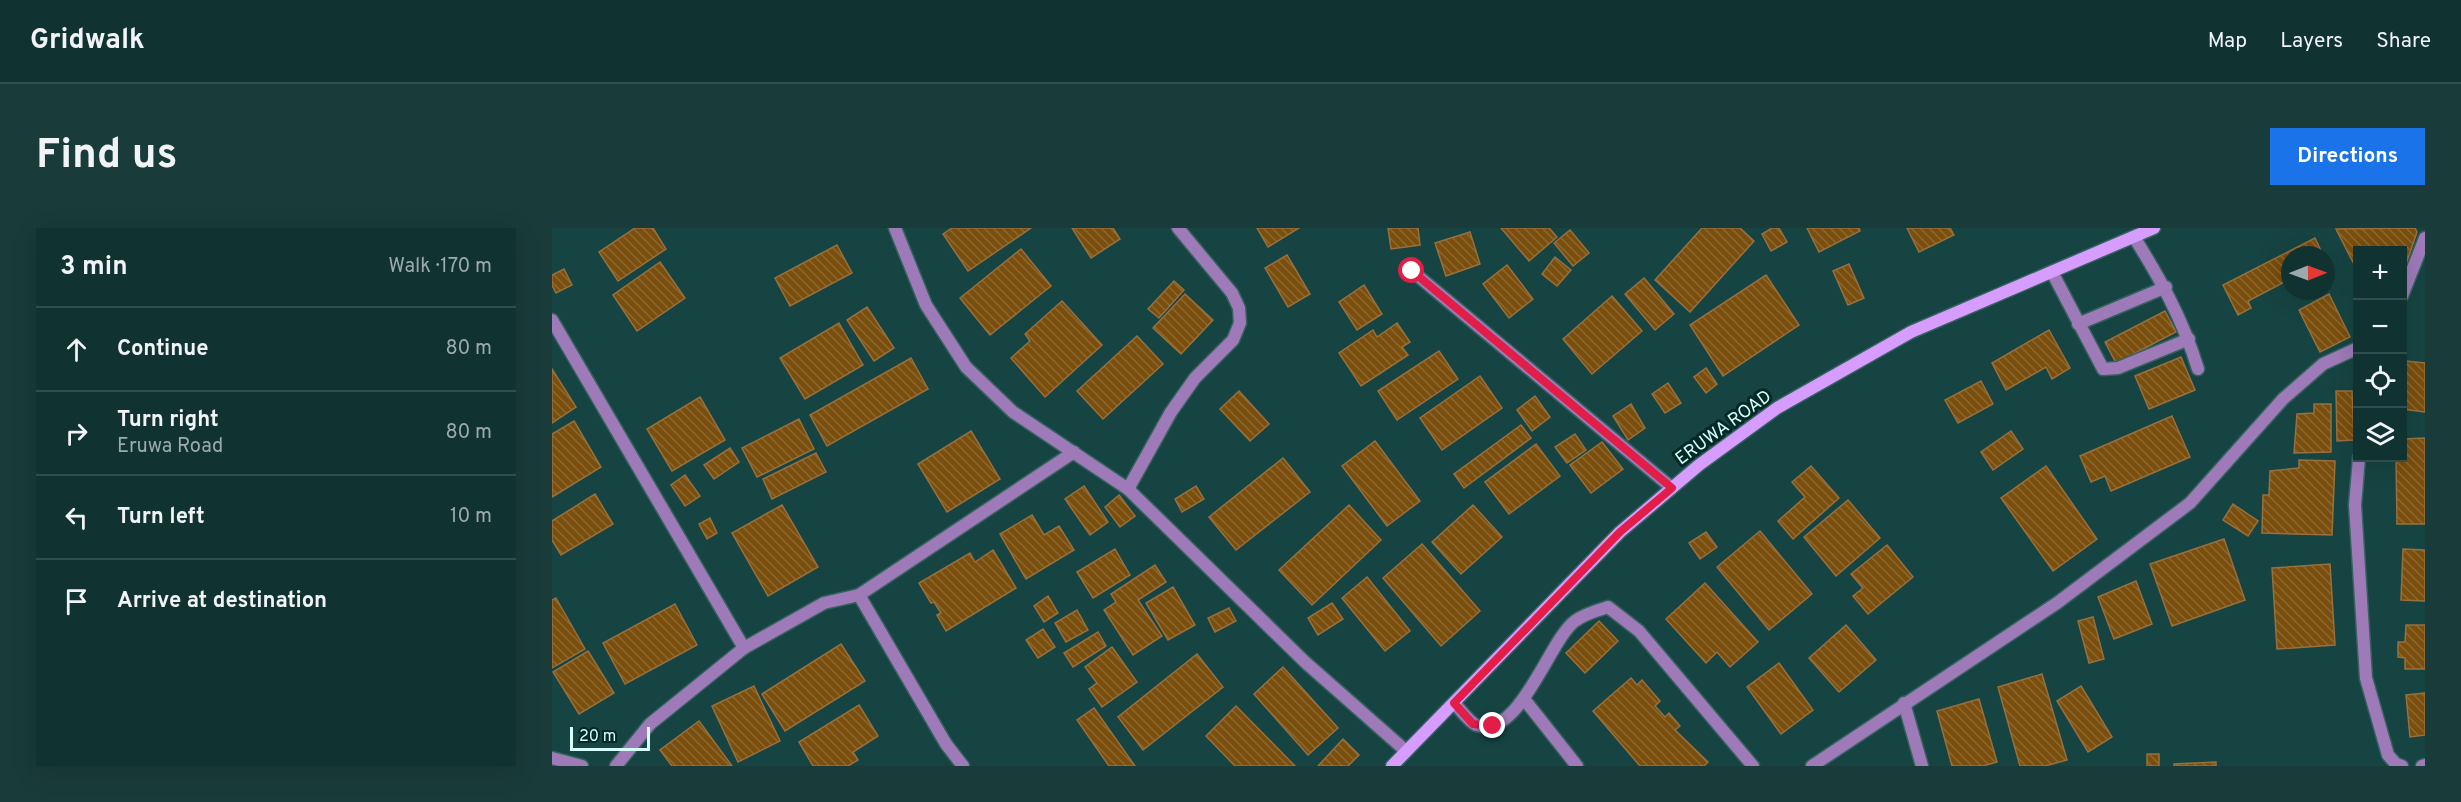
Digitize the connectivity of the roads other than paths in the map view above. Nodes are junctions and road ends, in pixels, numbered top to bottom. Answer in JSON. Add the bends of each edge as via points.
{"nodes":[{"id":1,"x":895,"y":228,"type":"edge"},
{"id":2,"x":1178,"y":228,"type":"edge"},
{"id":3,"x":2154,"y":228,"type":"edge"},
{"id":4,"x":2134,"y":237,"type":"junction"},
{"id":5,"x":2425,"y":238,"type":"edge"},
{"id":6,"x":1412,"y":271,"type":"dead end"},
{"id":7,"x":2052,"y":273,"type":"junction"},
{"id":8,"x":2407,"y":285,"type":"edge"},
{"id":9,"x":2166,"y":287,"type":"junction"},
{"id":10,"x":552,"y":320,"type":"edge"},
{"id":11,"x":2078,"y":324,"type":"junction"},
{"id":12,"x":2189,"y":339,"type":"junction"},
{"id":13,"x":2353,"y":350,"type":"edge"},
{"id":14,"x":2198,"y":369,"type":"dead end"},
{"id":15,"x":1074,"y":452,"type":"junction"},
{"id":16,"x":2359,"y":462,"type":"edge"},
{"id":17,"x":1672,"y":488,"type":"junction"},
{"id":18,"x":1128,"y":489,"type":"junction"},
{"id":19,"x":859,"y":595,"type":"junction"},
{"id":20,"x":744,"y":648,"type":"junction"},
{"id":21,"x":1524,"y":699,"type":"junction"},
{"id":22,"x":1454,"y":703,"type":"junction"},
{"id":23,"x":1904,"y":703,"type":"junction"},
{"id":24,"x":1406,"y":751,"type":"junction"},
{"id":25,"x":552,"y":758,"type":"edge"},
{"id":26,"x":582,"y":766,"type":"edge"},
{"id":27,"x":616,"y":766,"type":"edge"},
{"id":28,"x":963,"y":766,"type":"edge"},
{"id":29,"x":1392,"y":766,"type":"edge"},
{"id":30,"x":1577,"y":766,"type":"edge"},
{"id":31,"x":1753,"y":766,"type":"edge"},
{"id":32,"x":1812,"y":766,"type":"edge"},
{"id":33,"x":1922,"y":766,"type":"edge"},
{"id":34,"x":2402,"y":766,"type":"edge"}],
"edges":[{"from":1,"to":15,"type":"street","via":[[926,305],[966,367],[1012,412]]},
{"from":2,"to":18,"type":"street","via":[[1232,293],[1240,323],[1233,340],[1196,378],[1171,412]]},
{"from":3,"to":4,"type":"main road","name":"ERUWA ROAD"},
{"from":4,"to":7,"type":"main road","name":"ERUWA ROAD"},
{"from":4,"to":9,"type":"street"},
{"from":5,"to":8,"type":"street"},
{"from":6,"to":17,"type":"street"},
{"from":7,"to":11,"type":"street"},
{"from":7,"to":17,"type":"main road","name":"ERUWA ROAD","via":[[1911,332],[1778,408]]},
{"from":9,"to":11,"type":"street"},
{"from":9,"to":12,"type":"street"},
{"from":10,"to":20,"type":"street"},
{"from":11,"to":12,"type":"street","via":[[2103,369],[2118,368]]},
{"from":12,"to":14,"type":"street"},
{"from":13,"to":23,"type":"street","via":[[2323,364],[2283,399],[2190,503],[2057,603]]},
{"from":15,"to":18,"type":"street"},
{"from":15,"to":19,"type":"street"},
{"from":16,"to":34,"type":"street","via":[[2355,505],[2366,678],[2388,754]]},
{"from":17,"to":22,"type":"main road","name":"ERUWA ROAD","via":[[1620,532]]},
{"from":18,"to":24,"type":"street","via":[[1305,662]]},
{"from":19,"to":20,"type":"street","via":[[824,603]]},
{"from":19,"to":28,"type":"street","via":[[946,744]]},
{"from":20,"to":27,"type":"street","via":[[650,724]]},
{"from":21,"to":22,"type":"street","via":[[1499,723],[1487,727],[1473,724]]},
{"from":21,"to":30,"type":"street"},
{"from":21,"to":31,"type":"street","via":[[1573,621],[1608,607],[1639,631]]},
{"from":22,"to":24,"type":"main road","name":"ERUWA ROAD"},
{"from":23,"to":32,"type":"street"},
{"from":23,"to":33,"type":"street"},
{"from":24,"to":29,"type":"main road","name":"ERUWA ROAD"},
{"from":25,"to":26,"type":"street"}]}
